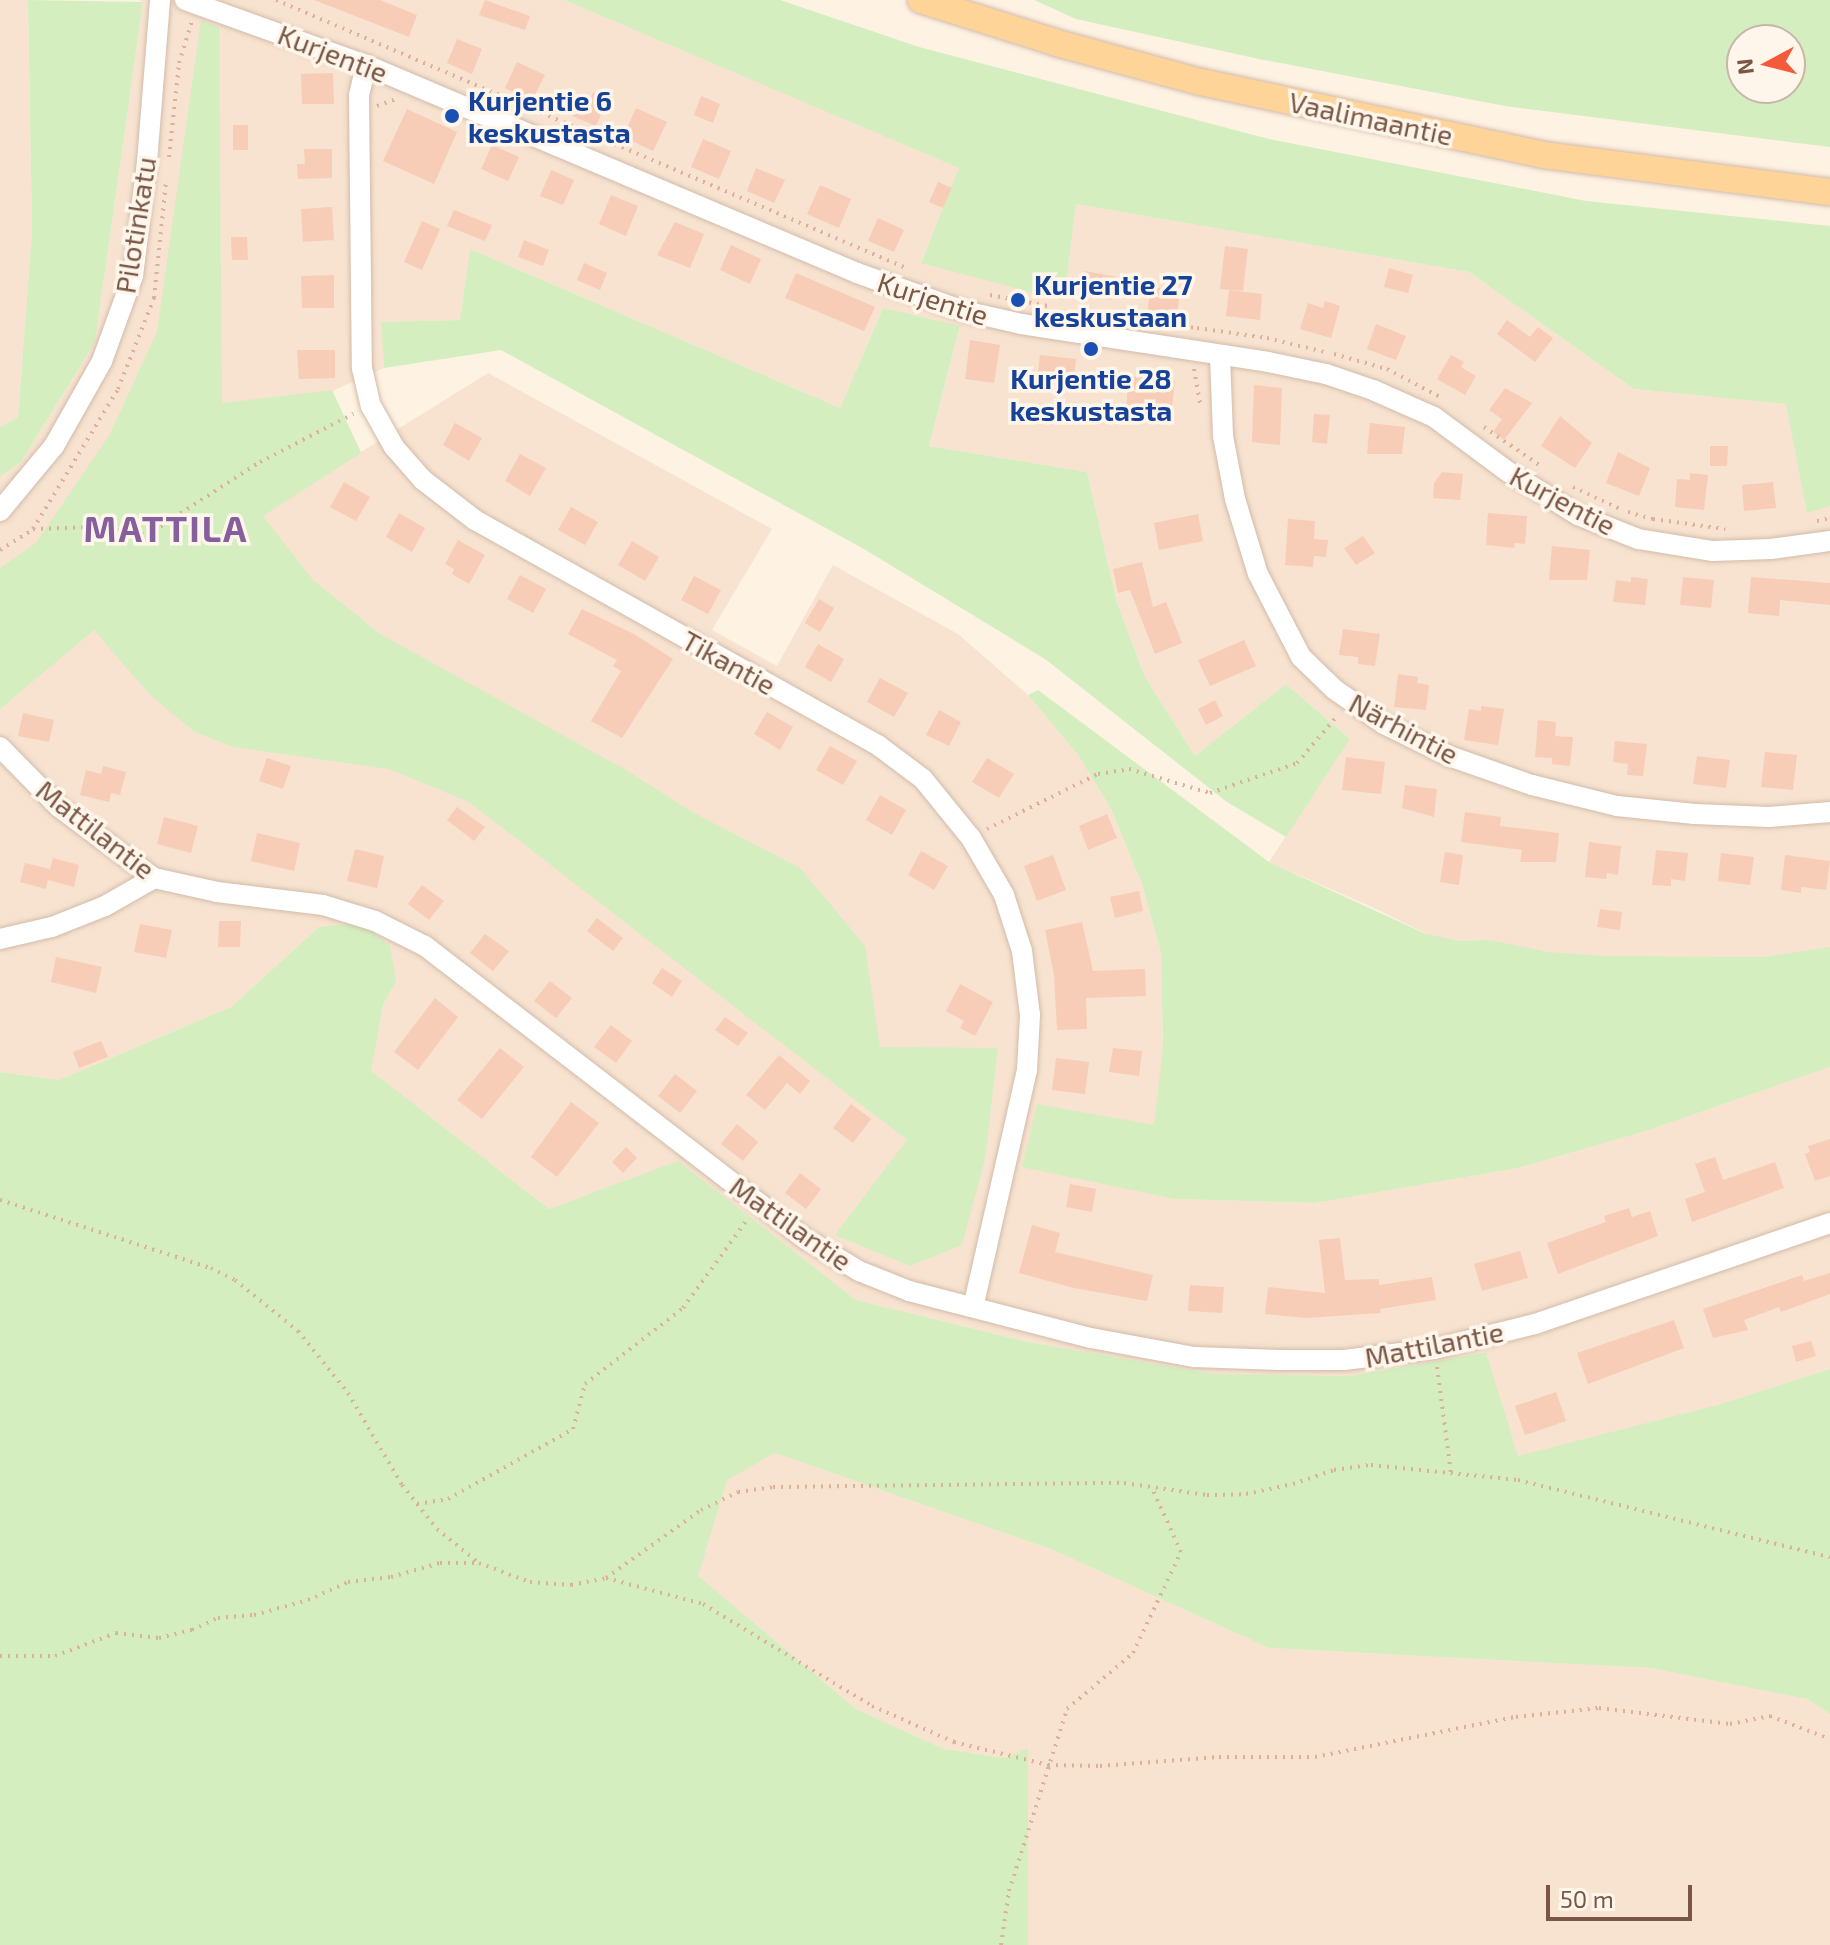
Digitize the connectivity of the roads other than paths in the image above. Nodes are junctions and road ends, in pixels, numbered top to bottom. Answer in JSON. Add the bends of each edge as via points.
{"nodes":[{"id":1,"x":160,"y":0,"type":"edge"},
{"id":2,"x":185,"y":0,"type":"edge"},
{"id":3,"x":921,"y":0,"type":"edge"},
{"id":4,"x":366,"y":65,"type":"junction"},
{"id":5,"x":1830,"y":192,"type":"edge"},
{"id":6,"x":1220,"y":357,"type":"junction"},
{"id":7,"x":0,"y":511,"type":"edge"},
{"id":8,"x":1830,"y":541,"type":"edge"},
{"id":9,"x":0,"y":747,"type":"edge"},
{"id":10,"x":1830,"y":812,"type":"edge"},
{"id":11,"x":154,"y":878,"type":"junction"},
{"id":12,"x":0,"y":939,"type":"edge"},
{"id":13,"x":1830,"y":1223,"type":"edge"},
{"id":14,"x":973,"y":1307,"type":"junction"}],
"edges":[{"from":1,"to":7,"type":"street","name":"Pilotinkatu","via":[[133,276],[102,361],[61,434]]},
{"from":2,"to":4,"type":"street","name":"Kurjentie"},
{"from":3,"to":5,"type":"main road","name":"Vaalimaantie","via":[[1201,82],[1513,149]]},
{"from":4,"to":6,"type":"street","name":"Kurjentie","via":[[857,273],[964,311]]},
{"from":4,"to":14,"type":"street","name":"Tikantie","via":[[359,95],[362,368],[371,406],[394,447],[423,480],[475,520],[879,746],[923,779],[971,838],[1004,895],[1022,951],[1030,1015],[1027,1070]]},
{"from":6,"to":8,"type":"street","name":"Kurjentie","via":[[1326,374],[1373,390],[1434,417],[1578,515],[1638,539],[1713,551]]},
{"from":6,"to":10,"type":"street","name":"Närhintie","via":[[1223,436],[1258,574],[1301,657],[1352,702],[1449,756],[1532,785],[1617,806],[1754,816]]},
{"from":9,"to":11,"type":"street","name":"Mattilantie","via":[[59,807]]},
{"from":11,"to":12,"type":"street","via":[[105,906],[52,927]]},
{"from":11,"to":14,"type":"street","name":"Mattilantie","via":[[323,905],[375,921],[425,946],[806,1239],[859,1271],[909,1291]]},
{"from":13,"to":14,"type":"street","name":"Mattilantie","via":[[1535,1324],[1434,1349],[1344,1360],[1194,1357],[1091,1338]]}]}
